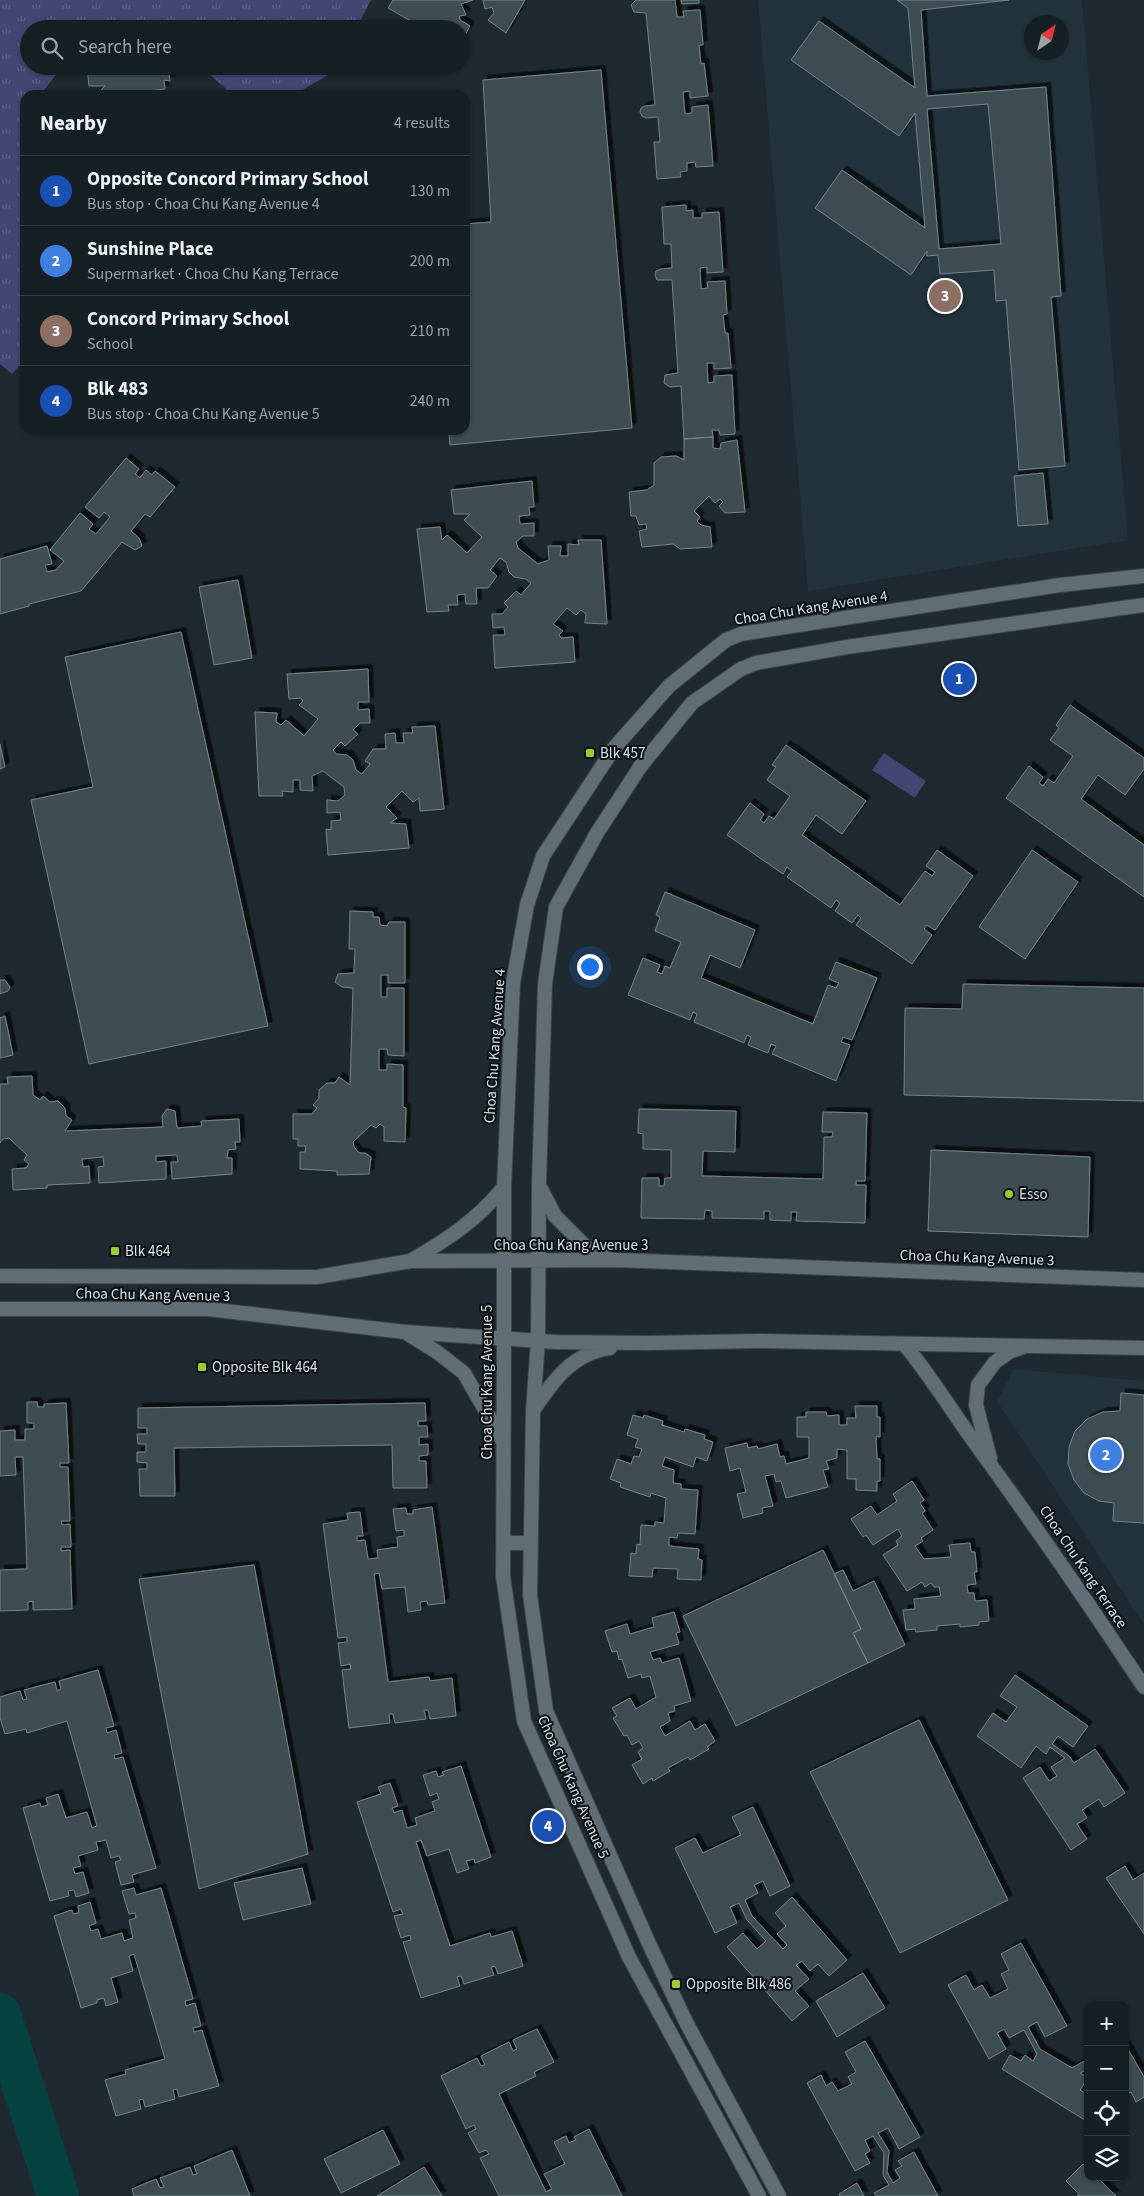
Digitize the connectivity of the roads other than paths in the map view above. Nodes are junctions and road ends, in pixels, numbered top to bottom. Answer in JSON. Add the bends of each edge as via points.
{"nodes":[{"id":1,"x":1144,"y":576,"type":"edge"},
{"id":2,"x":1144,"y":605,"type":"edge"},
{"id":3,"x":539,"y":1184,"type":"junction"},
{"id":4,"x":504,"y":1187,"type":"junction"},
{"id":5,"x":616,"y":1260,"type":"junction"},
{"id":6,"x":411,"y":1261,"type":"junction"},
{"id":7,"x":504,"y":1261,"type":"junction"},
{"id":8,"x":538,"y":1261,"type":"junction"},
{"id":9,"x":0,"y":1276,"type":"edge"},
{"id":10,"x":1144,"y":1280,"type":"edge"},
{"id":11,"x":0,"y":1309,"type":"edge"},
{"id":12,"x":405,"y":1332,"type":"junction"},
{"id":13,"x":504,"y":1337,"type":"junction"},
{"id":14,"x":538,"y":1340,"type":"junction"},
{"id":15,"x":648,"y":1343,"type":"junction"},
{"id":16,"x":904,"y":1344,"type":"junction"},
{"id":17,"x":1027,"y":1346,"type":"junction"},
{"id":18,"x":1144,"y":1348,"type":"edge"},
{"id":19,"x":533,"y":1411,"type":"junction"},
{"id":20,"x":503,"y":1441,"type":"junction"},
{"id":21,"x":993,"y":1468,"type":"junction"},
{"id":22,"x":503,"y":1543,"type":"junction"},
{"id":23,"x":530,"y":1543,"type":"junction"},
{"id":24,"x":1144,"y":1687,"type":"edge"},
{"id":25,"x":759,"y":2196,"type":"edge"},
{"id":26,"x":778,"y":2196,"type":"edge"}],
"edges":[{"from":1,"to":4,"type":"street","name":"Choa Chu Kang Avenue 4","via":[[1060,585],[741,634],[726,640],[669,686],[614,748],[543,856],[526,905],[513,983]]},
{"from":2,"to":3,"type":"street","via":[[756,663],[741,669],[692,703],[640,767],[597,833],[556,907],[545,984]]},
{"from":3,"to":5,"type":"street","via":[[554,1216],[589,1250]]},
{"from":3,"to":8,"type":"street"},
{"from":4,"to":6,"type":"street","via":[[485,1210],[449,1238]]},
{"from":4,"to":7,"type":"street","name":"Choa Chu Kang Avenue 4"},
{"from":5,"to":8,"type":"street","name":"Choa Chu Kang Avenue 3"},
{"from":5,"to":10,"type":"street","name":"Choa Chu Kang Avenue 3"},
{"from":6,"to":7,"type":"street","name":"Choa Chu Kang Avenue 3"},
{"from":6,"to":9,"type":"street","name":"Choa Chu Kang Avenue 3","via":[[317,1277]]},
{"from":7,"to":8,"type":"street","name":"Choa Chu Kang Avenue 3"},
{"from":7,"to":13,"type":"street","name":"Choa Chu Kang Avenue 5"},
{"from":8,"to":14,"type":"street","name":"Choa Chu Kang Avenue 5"},
{"from":11,"to":12,"type":"street","name":"Choa Chu Kang Avenue 3","via":[[208,1310]]},
{"from":12,"to":13,"type":"street","name":"Choa Chu Kang Avenue 3"},
{"from":12,"to":20,"type":"street","via":[[464,1373]]},
{"from":13,"to":14,"type":"street","name":"Choa Chu Kang Avenue 3"},
{"from":13,"to":20,"type":"street","name":"Choa Chu Kang Avenue 5"},
{"from":14,"to":15,"type":"street","name":"Choa Chu Kang Avenue 3"},
{"from":14,"to":19,"type":"street","name":"Choa Chu Kang Avenue 5"},
{"from":15,"to":16,"type":"street","name":"Choa Chu Kang Avenue 3"},
{"from":15,"to":19,"type":"street","via":[[597,1350],[566,1368],[553,1380]]},
{"from":16,"to":17,"type":"street","name":"Choa Chu Kang Avenue 3"},
{"from":16,"to":21,"type":"street","name":"Choa Chu Kang Terrace","via":[[923,1366]]},
{"from":17,"to":18,"type":"street","name":"Choa Chu Kang Avenue 3"},
{"from":17,"to":21,"type":"street","name":"Choa Chu Kang Terrace","via":[[1009,1352],[995,1362],[978,1385],[976,1405]]},
{"from":19,"to":23,"type":"street","name":"Choa Chu Kang Avenue 5"},
{"from":20,"to":22,"type":"street","name":"Choa Chu Kang Avenue 5"},
{"from":21,"to":24,"type":"street","name":"Choa Chu Kang Terrace"},
{"from":22,"to":23,"type":"street"},
{"from":22,"to":25,"type":"street","name":"Choa Chu Kang Avenue 5","via":[[504,1576],[524,1721],[629,1957]]},
{"from":23,"to":26,"type":"street","name":"Choa Chu Kang Avenue 5","via":[[530,1595],[546,1711],[686,2022]]}]}
